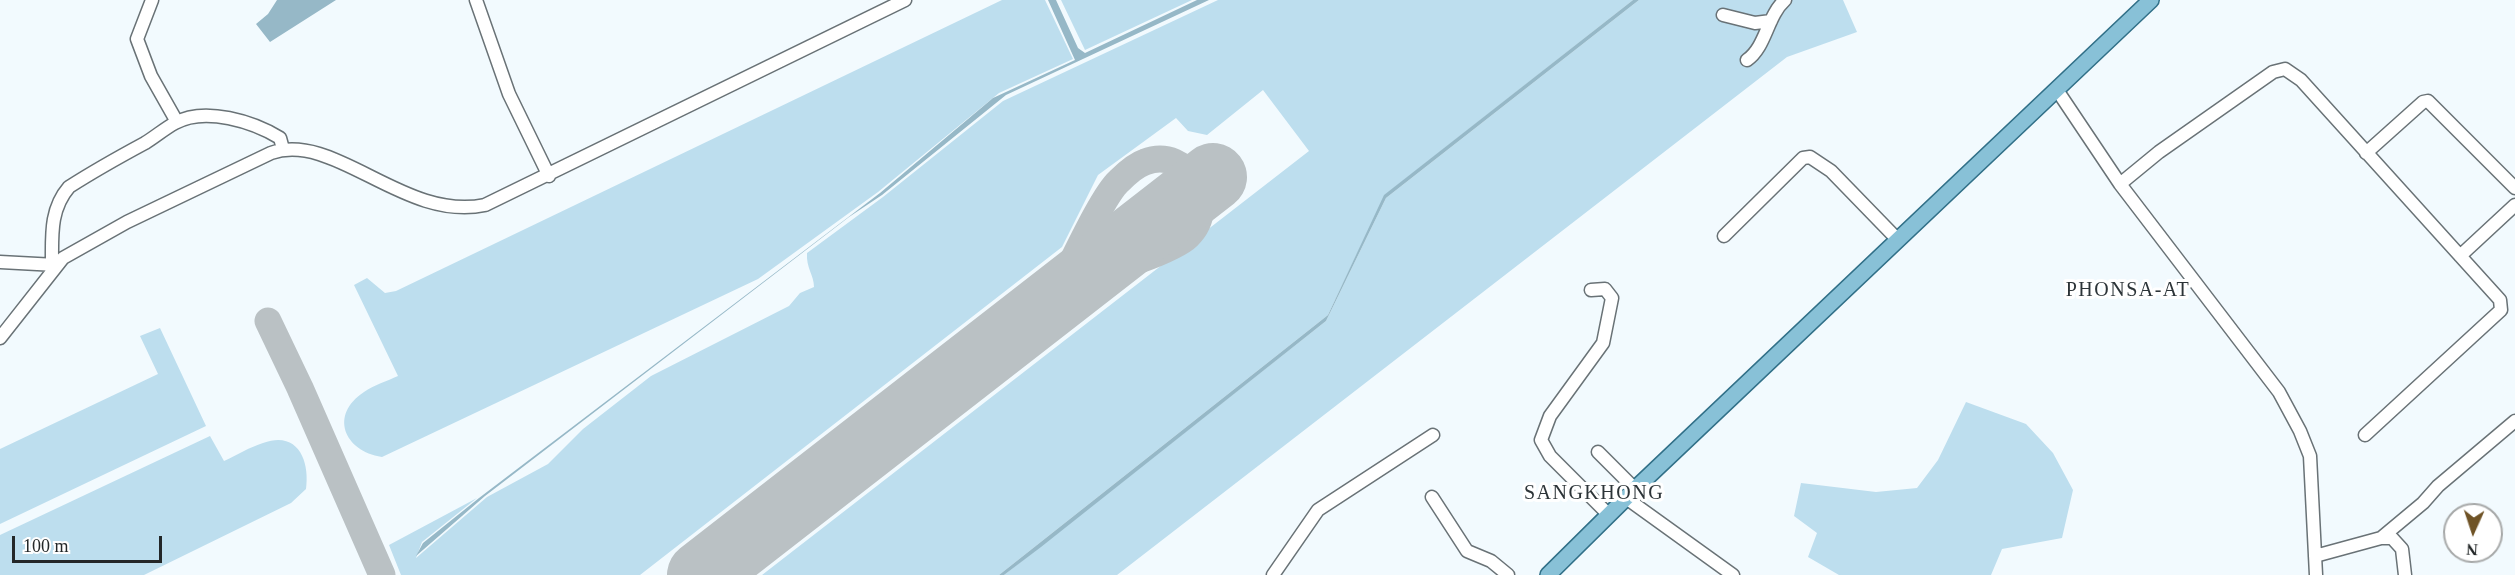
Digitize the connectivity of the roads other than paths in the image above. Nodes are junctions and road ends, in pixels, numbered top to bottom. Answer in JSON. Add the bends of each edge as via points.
{"nodes":[{"id":1,"x":152,"y":0,"type":"edge"},
{"id":2,"x":476,"y":0,"type":"edge"},
{"id":3,"x":905,"y":0,"type":"edge"},
{"id":4,"x":1785,"y":0,"type":"edge"},
{"id":5,"x":2151,"y":0,"type":"edge"},
{"id":6,"x":1722,"y":15,"type":"dead end"},
{"id":7,"x":1771,"y":21,"type":"junction"},
{"id":8,"x":1747,"y":60,"type":"dead end"},
{"id":9,"x":2056,"y":90,"type":"junction"},
{"id":10,"x":177,"y":122,"type":"junction"},
{"id":11,"x":283,"y":149,"type":"junction"},
{"id":12,"x":2366,"y":153,"type":"junction"},
{"id":13,"x":549,"y":176,"type":"junction"},
{"id":14,"x":2120,"y":184,"type":"junction"},
{"id":15,"x":2515,"y":188,"type":"edge"},
{"id":16,"x":2515,"y":205,"type":"edge"},
{"id":17,"x":1724,"y":236,"type":"dead end"},
{"id":18,"x":1898,"y":240,"type":"junction"},
{"id":19,"x":2460,"y":256,"type":"junction"},
{"id":20,"x":0,"y":262,"type":"edge"},
{"id":21,"x":54,"y":264,"type":"junction"},
{"id":22,"x":1591,"y":290,"type":"dead end"},
{"id":23,"x":0,"y":338,"type":"edge"},
{"id":24,"x":2515,"y":421,"type":"edge"},
{"id":25,"x":1433,"y":435,"type":"dead end"},
{"id":26,"x":2365,"y":435,"type":"dead end"},
{"id":27,"x":1598,"y":452,"type":"dead end"},
{"id":28,"x":1630,"y":493,"type":"junction"},
{"id":29,"x":1432,"y":497,"type":"dead end"},
{"id":30,"x":1609,"y":515,"type":"junction"},
{"id":31,"x":2381,"y":538,"type":"junction"},
{"id":32,"x":2315,"y":556,"type":"junction"},
{"id":33,"x":1273,"y":575,"type":"edge"},
{"id":34,"x":1508,"y":575,"type":"edge"},
{"id":35,"x":1548,"y":575,"type":"edge"},
{"id":36,"x":1733,"y":575,"type":"edge"},
{"id":37,"x":2316,"y":575,"type":"edge"},
{"id":38,"x":2405,"y":575,"type":"edge"}],
"edges":[{"from":1,"to":10,"type":"street","via":[[137,39],[151,76]]},
{"from":2,"to":13,"type":"street","via":[[509,94]]},
{"from":3,"to":13,"type":"street"},
{"from":4,"to":7,"type":"street"},
{"from":5,"to":9,"type":"main road"},
{"from":6,"to":7,"type":"street","via":[[1755,23]]},
{"from":7,"to":8,"type":"street","via":[[1756,55]]},
{"from":9,"to":14,"type":"street"},
{"from":9,"to":18,"type":"main road"},
{"from":10,"to":11,"type":"street","via":[[204,117],[232,118],[258,125],[280,138]]},
{"from":10,"to":21,"type":"street","via":[[69,187],[59,198],[55,210]]},
{"from":11,"to":13,"type":"street","via":[[316,153],[414,199],[447,207],[485,205]]},
{"from":11,"to":21,"type":"street","via":[[127,222]]},
{"from":12,"to":14,"type":"street","via":[[2301,80],[2291,71],[2279,70]]},
{"from":12,"to":15,"type":"street","via":[[2428,101]]},
{"from":12,"to":19,"type":"street"},
{"from":14,"to":32,"type":"street","via":[[2279,392],[2300,430],[2310,456]]},
{"from":16,"to":19,"type":"street"},
{"from":17,"to":18,"type":"street","via":[[1803,158],[1810,157],[1831,171]]},
{"from":18,"to":28,"type":"main road"},
{"from":19,"to":26,"type":"street","via":[[2500,300],[2500,310]]},
{"from":20,"to":21,"type":"street"},
{"from":21,"to":23,"type":"street"},
{"from":22,"to":30,"type":"street","via":[[1605,289],[1612,298],[1603,343],[1550,416],[1541,440],[1550,456]]},
{"from":24,"to":31,"type":"street"},
{"from":25,"to":33,"type":"street","via":[[1318,510]]},
{"from":27,"to":28,"type":"street"},
{"from":28,"to":30,"type":"main road"},
{"from":28,"to":36,"type":"street"},
{"from":29,"to":34,"type":"street","via":[[1467,551],[1491,561]]},
{"from":30,"to":35,"type":"main road"},
{"from":31,"to":32,"type":"street"},
{"from":31,"to":38,"type":"street","via":[[2392,538],[2402,549]]},
{"from":32,"to":37,"type":"street"}]}
